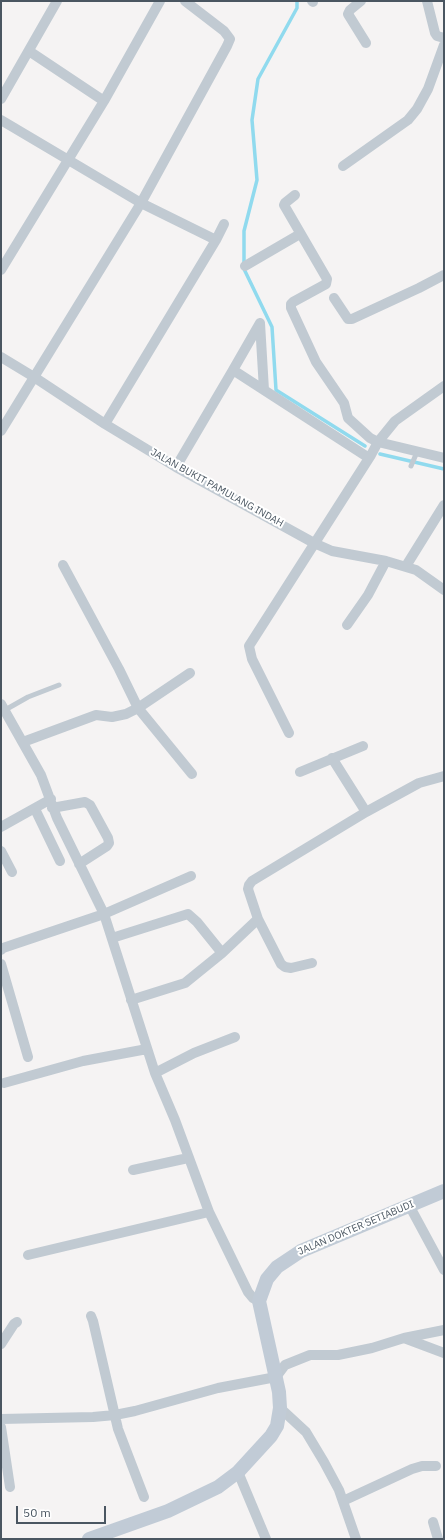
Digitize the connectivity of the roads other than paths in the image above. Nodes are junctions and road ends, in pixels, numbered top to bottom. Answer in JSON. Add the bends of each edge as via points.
{"nodes":[{"id":1,"x":58,"y":1,"type":"edge"},
{"id":2,"x":160,"y":1,"type":"edge"},
{"id":3,"x":185,"y":1,"type":"edge"},
{"id":4,"x":361,"y":1,"type":"edge"},
{"id":5,"x":428,"y":1,"type":"edge"},
{"id":6,"x":444,"y":38,"type":"edge"},
{"id":7,"x":366,"y":43,"type":"dead end"},
{"id":8,"x":444,"y":45,"type":"edge"},
{"id":9,"x":28,"y":51,"type":"junction"},
{"id":10,"x":1,"y":99,"type":"edge"},
{"id":11,"x":104,"y":101,"type":"junction"},
{"id":12,"x":1,"y":120,"type":"edge"},
{"id":13,"x":68,"y":159,"type":"junction"},
{"id":14,"x":343,"y":166,"type":"dead end"},
{"id":15,"x":295,"y":196,"type":"dead end"},
{"id":16,"x":141,"y":203,"type":"junction"},
{"id":17,"x":224,"y":224,"type":"dead end"},
{"id":18,"x":300,"y":234,"type":"junction"},
{"id":19,"x":216,"y":240,"type":"junction"},
{"id":20,"x":245,"y":266,"type":"dead end"},
{"id":21,"x":1,"y":270,"type":"edge"},
{"id":22,"x":444,"y":275,"type":"edge"},
{"id":23,"x":334,"y":298,"type":"dead end"},
{"id":24,"x":1,"y":358,"type":"edge"},
{"id":25,"x":233,"y":370,"type":"junction"},
{"id":26,"x":34,"y":377,"type":"junction"},
{"id":27,"x":444,"y":386,"type":"edge"},
{"id":28,"x":264,"y":390,"type":"junction"},
{"id":29,"x":105,"y":424,"type":"junction"},
{"id":30,"x":1,"y":432,"type":"edge"},
{"id":31,"x":378,"y":442,"type":"junction"},
{"id":32,"x":416,"y":454,"type":"junction"},
{"id":33,"x":369,"y":458,"type":"junction"},
{"id":34,"x":444,"y":458,"type":"edge"},
{"id":35,"x":412,"y":464,"type":"dead end"},
{"id":36,"x":176,"y":467,"type":"junction"},
{"id":37,"x":444,"y":505,"type":"edge"},
{"id":38,"x":314,"y":543,"type":"junction"},
{"id":39,"x":386,"y":561,"type":"junction"},
{"id":40,"x":63,"y":565,"type":"dead end"},
{"id":41,"x":406,"y":566,"type":"junction"},
{"id":42,"x":444,"y":590,"type":"edge"},
{"id":43,"x":347,"y":625,"type":"dead end"},
{"id":44,"x":190,"y":673,"type":"dead end"},
{"id":45,"x":60,"y":686,"type":"dead end"},
{"id":46,"x":3,"y":707,"type":"edge"},
{"id":47,"x":138,"y":708,"type":"junction"},
{"id":48,"x":289,"y":733,"type":"dead end"},
{"id":49,"x":23,"y":742,"type":"junction"},
{"id":50,"x":363,"y":746,"type":"dead end"},
{"id":51,"x":332,"y":758,"type":"junction"},
{"id":52,"x":300,"y":772,"type":"dead end"},
{"id":53,"x":192,"y":774,"type":"dead end"},
{"id":54,"x":444,"y":776,"type":"edge"},
{"id":55,"x":52,"y":804,"type":"junction"},
{"id":56,"x":35,"y":809,"type":"junction"},
{"id":57,"x":366,"y":812,"type":"junction"},
{"id":58,"x":1,"y":827,"type":"edge"},
{"id":59,"x":1,"y":851,"type":"edge"},
{"id":60,"x":60,"y":861,"type":"dead end"},
{"id":61,"x":79,"y":864,"type":"junction"},
{"id":62,"x":12,"y":872,"type":"dead end"},
{"id":63,"x":191,"y":876,"type":"dead end"},
{"id":64,"x":104,"y":914,"type":"junction"},
{"id":65,"x":258,"y":919,"type":"junction"},
{"id":66,"x":112,"y":938,"type":"junction"},
{"id":67,"x":1,"y":950,"type":"edge"},
{"id":68,"x":222,"y":953,"type":"junction"},
{"id":69,"x":312,"y":963,"type":"dead end"},
{"id":70,"x":1,"y":964,"type":"edge"},
{"id":71,"x":131,"y":1000,"type":"junction"},
{"id":72,"x":235,"y":1037,"type":"dead end"},
{"id":73,"x":147,"y":1049,"type":"junction"},
{"id":74,"x":28,"y":1056,"type":"dead end"},
{"id":75,"x":155,"y":1073,"type":"junction"},
{"id":76,"x":4,"y":1083,"type":"dead end"},
{"id":77,"x":188,"y":1158,"type":"junction"},
{"id":78,"x":133,"y":1170,"type":"dead end"},
{"id":79,"x":444,"y":1191,"type":"edge"},
{"id":80,"x":409,"y":1205,"type":"junction"},
{"id":81,"x":209,"y":1212,"type":"junction"},
{"id":82,"x":28,"y":1255,"type":"dead end"},
{"id":83,"x":444,"y":1270,"type":"edge"},
{"id":84,"x":259,"y":1301,"type":"junction"},
{"id":85,"x":91,"y":1316,"type":"dead end"},
{"id":86,"x":17,"y":1322,"type":"dead end"},
{"id":87,"x":444,"y":1330,"type":"edge"},
{"id":88,"x":404,"y":1338,"type":"junction"},
{"id":89,"x":1,"y":1344,"type":"edge"},
{"id":90,"x":444,"y":1353,"type":"edge"},
{"id":91,"x":276,"y":1377,"type":"junction"},
{"id":92,"x":280,"y":1408,"type":"junction"},
{"id":93,"x":115,"y":1415,"type":"junction"},
{"id":94,"x":1,"y":1419,"type":"edge"},
{"id":95,"x":1,"y":1426,"type":"edge"},
{"id":96,"x":436,"y":1466,"type":"dead end"},
{"id":97,"x":238,"y":1472,"type":"junction"},
{"id":98,"x":10,"y":1487,"type":"dead end"},
{"id":99,"x":144,"y":1497,"type":"dead end"},
{"id":100,"x":343,"y":1501,"type":"junction"},
{"id":101,"x":433,"y":1522,"type":"dead end"},
{"id":102,"x":89,"y":1539,"type":"edge"},
{"id":103,"x":266,"y":1539,"type":"edge"},
{"id":104,"x":356,"y":1539,"type":"edge"},
{"id":105,"x":438,"y":1539,"type":"edge"}],
"edges":[{"from":1,"to":9,"type":"street"},
{"from":2,"to":11,"type":"street"},
{"from":3,"to":16,"type":"street","via":[[224,31],[230,39]]},
{"from":4,"to":7,"type":"street","via":[[348,14]]},
{"from":5,"to":6,"type":"street","via":[[435,33]]},
{"from":8,"to":14,"type":"street","via":[[428,89],[408,120]]},
{"from":9,"to":10,"type":"street"},
{"from":9,"to":11,"type":"street"},
{"from":11,"to":13,"type":"street"},
{"from":12,"to":13,"type":"street"},
{"from":13,"to":16,"type":"street"},
{"from":13,"to":21,"type":"street"},
{"from":15,"to":18,"type":"street","via":[[284,205]]},
{"from":16,"to":19,"type":"street"},
{"from":16,"to":26,"type":"street"},
{"from":17,"to":19,"type":"street"},
{"from":18,"to":20,"type":"street"},
{"from":18,"to":31,"type":"street","via":[[327,281],[326,284],[293,302],[291,308],[316,362],[344,404],[348,418]]},
{"from":19,"to":29,"type":"street"},
{"from":22,"to":23,"type":"street","via":[[352,319],[348,319]]},
{"from":24,"to":26,"type":"street","name":"JALAN BUKIT PAMULANG INDAH"},
{"from":25,"to":28,"type":"street"},
{"from":25,"to":28,"type":"street","via":[[260,323]]},
{"from":25,"to":36,"type":"street"},
{"from":26,"to":29,"type":"street","name":"JALAN BUKIT PAMULANG INDAH"},
{"from":26,"to":30,"type":"street"},
{"from":27,"to":31,"type":"street","via":[[395,421]]},
{"from":28,"to":33,"type":"street"},
{"from":29,"to":36,"type":"street","name":"JALAN BUKIT PAMULANG INDAH"},
{"from":31,"to":32,"type":"street"},
{"from":31,"to":33,"type":"street"},
{"from":32,"to":34,"type":"street"},
{"from":32,"to":35,"type":"lane"},
{"from":33,"to":38,"type":"street"},
{"from":36,"to":38,"type":"street","name":"JALAN BUKIT PAMULANG INDAH"},
{"from":37,"to":41,"type":"street"},
{"from":38,"to":39,"type":"street","name":"JALAN BUKIT PAMULANG INDAH","via":[[332,551]]},
{"from":38,"to":48,"type":"street","via":[[249,646],[252,659]]},
{"from":39,"to":41,"type":"street","name":"JALAN BUKIT PAMULANG INDAH"},
{"from":39,"to":43,"type":"street","via":[[368,595]]},
{"from":40,"to":47,"type":"street"},
{"from":41,"to":42,"type":"street","name":"JALAN BUKIT PAMULANG INDAH"},
{"from":44,"to":47,"type":"street"},
{"from":45,"to":46,"type":"lane"},
{"from":46,"to":49,"type":"street"},
{"from":47,"to":49,"type":"street","via":[[117,716],[96,715]]},
{"from":47,"to":53,"type":"street"},
{"from":49,"to":55,"type":"street","via":[[41,775]]},
{"from":50,"to":51,"type":"street"},
{"from":51,"to":52,"type":"street"},
{"from":51,"to":57,"type":"street"},
{"from":54,"to":57,"type":"street","via":[[419,783]]},
{"from":55,"to":56,"type":"street"},
{"from":55,"to":61,"type":"street"},
{"from":55,"to":61,"type":"street","via":[[86,802],[108,838],[107,846]]},
{"from":56,"to":58,"type":"street"},
{"from":56,"to":60,"type":"street"},
{"from":57,"to":65,"type":"street","via":[[252,881],[248,889]]},
{"from":59,"to":62,"type":"street"},
{"from":61,"to":64,"type":"street"},
{"from":63,"to":64,"type":"street"},
{"from":64,"to":66,"type":"street"},
{"from":64,"to":67,"type":"street"},
{"from":65,"to":68,"type":"street"},
{"from":65,"to":69,"type":"street","via":[[285,968]]},
{"from":66,"to":68,"type":"street","via":[[188,914],[198,922]]},
{"from":66,"to":71,"type":"street"},
{"from":68,"to":71,"type":"street","via":[[185,983]]},
{"from":70,"to":74,"type":"street"},
{"from":71,"to":73,"type":"street"},
{"from":72,"to":75,"type":"street","via":[[194,1053]]},
{"from":73,"to":75,"type":"street"},
{"from":73,"to":76,"type":"street","via":[[83,1061]]},
{"from":75,"to":77,"type":"street"},
{"from":77,"to":78,"type":"street"},
{"from":77,"to":81,"type":"street"},
{"from":79,"to":80,"type":"main road","name":"JALAN DOKTER SETIABUDI"},
{"from":80,"to":83,"type":"street"},
{"from":80,"to":84,"type":"main road","name":"JALAN DOKTER SETIABUDI","via":[[314,1245],[286,1260],[267,1279]]},
{"from":81,"to":82,"type":"street"},
{"from":81,"to":84,"type":"street","via":[[248,1292]]},
{"from":84,"to":91,"type":"main road"},
{"from":85,"to":93,"type":"street"},
{"from":86,"to":89,"type":"street"},
{"from":87,"to":88,"type":"street"},
{"from":88,"to":90,"type":"street"},
{"from":88,"to":91,"type":"street","via":[[338,1355],[310,1355],[285,1365]]},
{"from":91,"to":92,"type":"main road"},
{"from":91,"to":93,"type":"street","via":[[218,1388]]},
{"from":92,"to":97,"type":"main road","via":[[277,1426]]},
{"from":92,"to":100,"type":"street","via":[[306,1432]]},
{"from":93,"to":94,"type":"street"},
{"from":93,"to":99,"type":"street"},
{"from":95,"to":98,"type":"street"},
{"from":96,"to":100,"type":"street","via":[[412,1469]]},
{"from":97,"to":102,"type":"main road","via":[[218,1487],[187,1503]]},
{"from":97,"to":103,"type":"street"},
{"from":100,"to":104,"type":"street"},
{"from":101,"to":105,"type":"street"}]}
